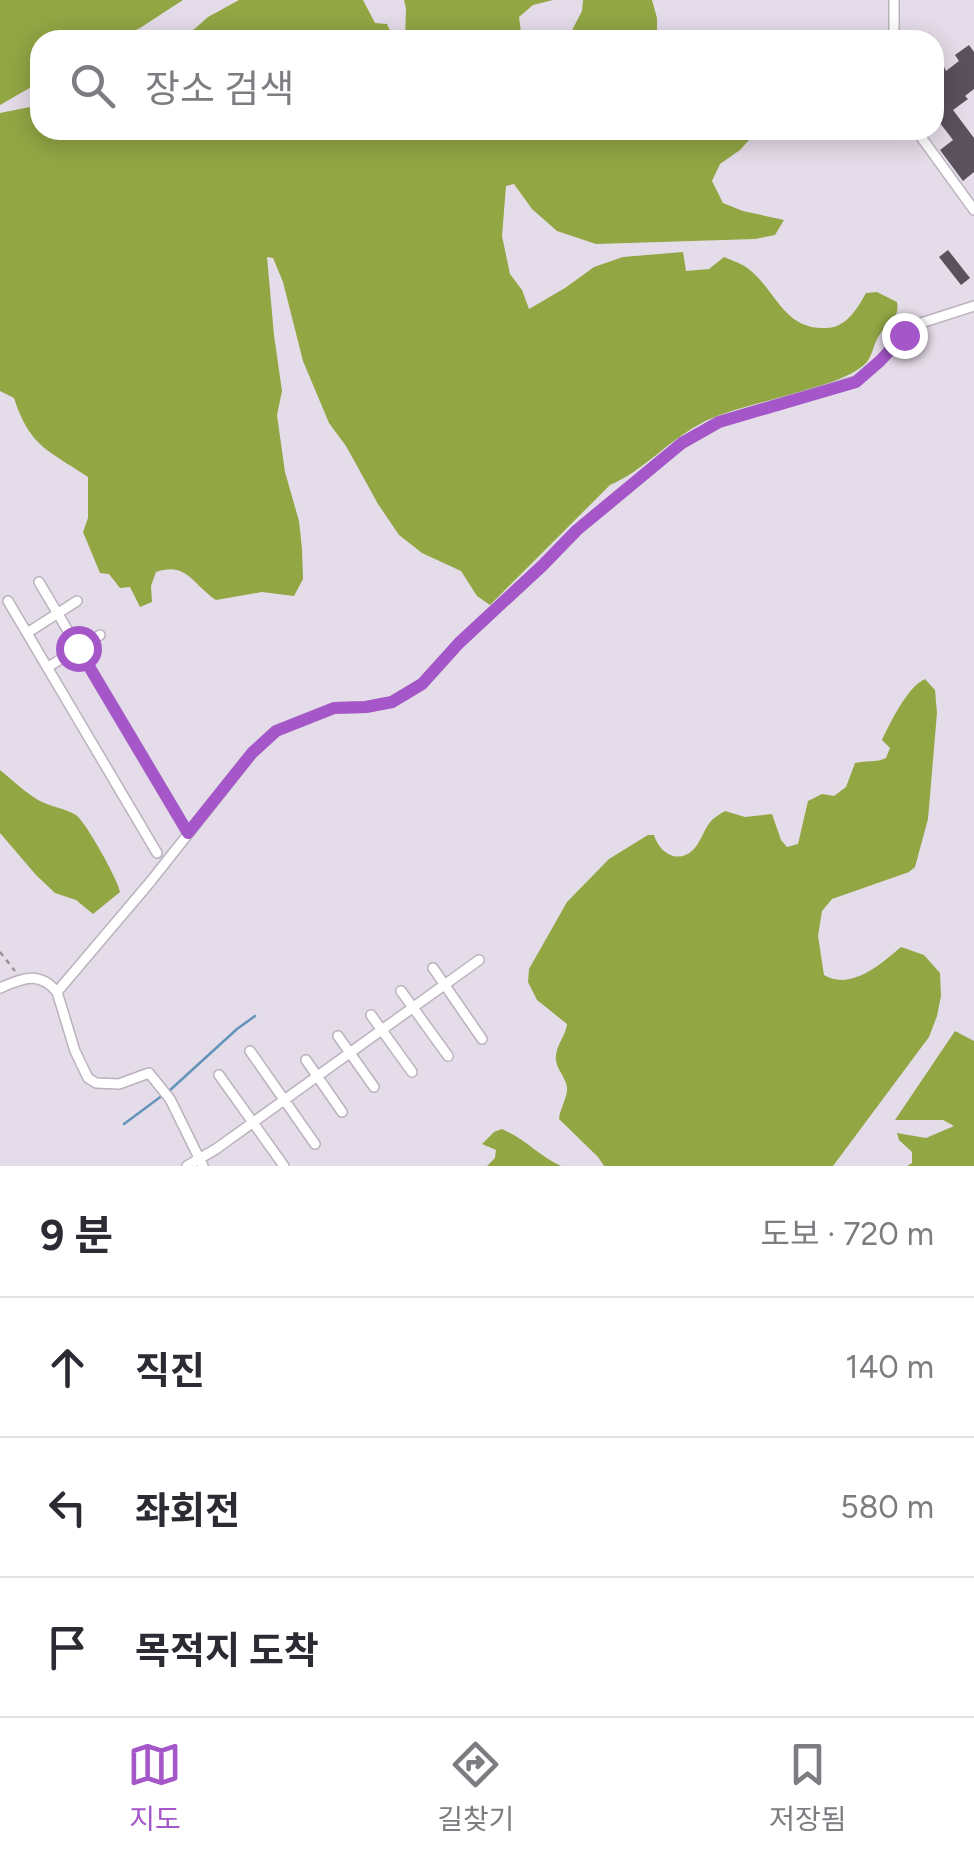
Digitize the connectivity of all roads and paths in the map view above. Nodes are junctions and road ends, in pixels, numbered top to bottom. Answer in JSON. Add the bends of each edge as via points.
{"nodes":[{"id":1,"x":894,"y":0,"type":"edge"},
{"id":2,"x":894,"y":30,"type":"edge"},
{"id":3,"x":923,"y":140,"type":"edge"},
{"id":4,"x":974,"y":189,"type":"edge"},
{"id":5,"x":964,"y":196,"type":"junction"},
{"id":6,"x":974,"y":210,"type":"edge"},
{"id":7,"x":974,"y":306,"type":"edge"},
{"id":8,"x":39,"y":582,"type":"dead end"},
{"id":9,"x":8,"y":601,"type":"dead end"},
{"id":10,"x":77,"y":601,"type":"dead end"},
{"id":11,"x":58,"y":614,"type":"junction"},
{"id":12,"x":27,"y":633,"type":"junction"},
{"id":13,"x":100,"y":634,"type":"dead end"},
{"id":14,"x":78,"y":648,"type":"junction"},
{"id":15,"x":48,"y":667,"type":"junction"},
{"id":16,"x":188,"y":833,"type":"junction"},
{"id":17,"x":156,"y":853,"type":"dead end"},
{"id":18,"x":0,"y":952,"type":"edge"},
{"id":19,"x":479,"y":960,"type":"dead end"},
{"id":20,"x":433,"y":968,"type":"dead end"},
{"id":21,"x":22,"y":980,"type":"junction"},
{"id":22,"x":446,"y":986,"type":"junction"},
{"id":23,"x":0,"y":988,"type":"edge"},
{"id":24,"x":401,"y":991,"type":"dead end"},
{"id":25,"x":57,"y":992,"type":"junction"},
{"id":26,"x":414,"y":1009,"type":"junction"},
{"id":27,"x":370,"y":1015,"type":"dead end"},
{"id":28,"x":382,"y":1031,"type":"junction"},
{"id":29,"x":338,"y":1036,"type":"dead end"},
{"id":30,"x":482,"y":1039,"type":"dead end"},
{"id":31,"x":250,"y":1051,"type":"dead end"},
{"id":32,"x":350,"y":1054,"type":"junction"},
{"id":33,"x":448,"y":1056,"type":"dead end"},
{"id":34,"x":306,"y":1060,"type":"dead end"},
{"id":35,"x":412,"y":1072,"type":"dead end"},
{"id":36,"x":219,"y":1074,"type":"dead end"},
{"id":37,"x":318,"y":1077,"type":"junction"},
{"id":38,"x":374,"y":1088,"type":"dead end"},
{"id":39,"x":285,"y":1100,"type":"junction"},
{"id":40,"x":342,"y":1112,"type":"dead end"},
{"id":41,"x":253,"y":1123,"type":"junction"},
{"id":42,"x":315,"y":1144,"type":"dead end"},
{"id":43,"x":202,"y":1162,"type":"edge"},
{"id":44,"x":187,"y":1166,"type":"edge"},
{"id":45,"x":284,"y":1166,"type":"edge"}],
"edges":[{"from":1,"to":2,"type":"street"},
{"from":3,"to":5,"type":"street"},
{"from":4,"to":5,"type":"street"},
{"from":5,"to":6,"type":"street"},
{"from":7,"to":16,"type":"street","via":[[918,324],[856,382],[719,422],[682,443],[577,530],[422,684],[392,702],[334,708],[276,731]]},
{"from":8,"to":11,"type":"street"},
{"from":9,"to":12,"type":"street"},
{"from":10,"to":11,"type":"street"},
{"from":11,"to":12,"type":"street"},
{"from":11,"to":14,"type":"street"},
{"from":12,"to":15,"type":"street"},
{"from":13,"to":14,"type":"street"},
{"from":14,"to":15,"type":"street"},
{"from":14,"to":16,"type":"street"},
{"from":15,"to":17,"type":"street"},
{"from":16,"to":25,"type":"street"},
{"from":18,"to":21,"type":"path"},
{"from":19,"to":22,"type":"street"},
{"from":20,"to":22,"type":"street"},
{"from":21,"to":23,"type":"street"},
{"from":21,"to":25,"type":"street","via":[[46,980]]},
{"from":22,"to":26,"type":"street"},
{"from":22,"to":30,"type":"street"},
{"from":24,"to":26,"type":"street"},
{"from":25,"to":43,"type":"street","via":[[88,1078],[119,1084],[149,1073]]},
{"from":26,"to":28,"type":"street"},
{"from":26,"to":33,"type":"street"},
{"from":27,"to":28,"type":"street"},
{"from":28,"to":32,"type":"street"},
{"from":28,"to":35,"type":"street"},
{"from":29,"to":32,"type":"street"},
{"from":31,"to":39,"type":"street"},
{"from":32,"to":37,"type":"street"},
{"from":32,"to":38,"type":"street"},
{"from":34,"to":37,"type":"street"},
{"from":36,"to":41,"type":"street"},
{"from":37,"to":39,"type":"street"},
{"from":37,"to":40,"type":"street"},
{"from":39,"to":41,"type":"street"},
{"from":39,"to":42,"type":"street"},
{"from":41,"to":43,"type":"street"},
{"from":41,"to":45,"type":"street"},
{"from":43,"to":44,"type":"street"}]}
